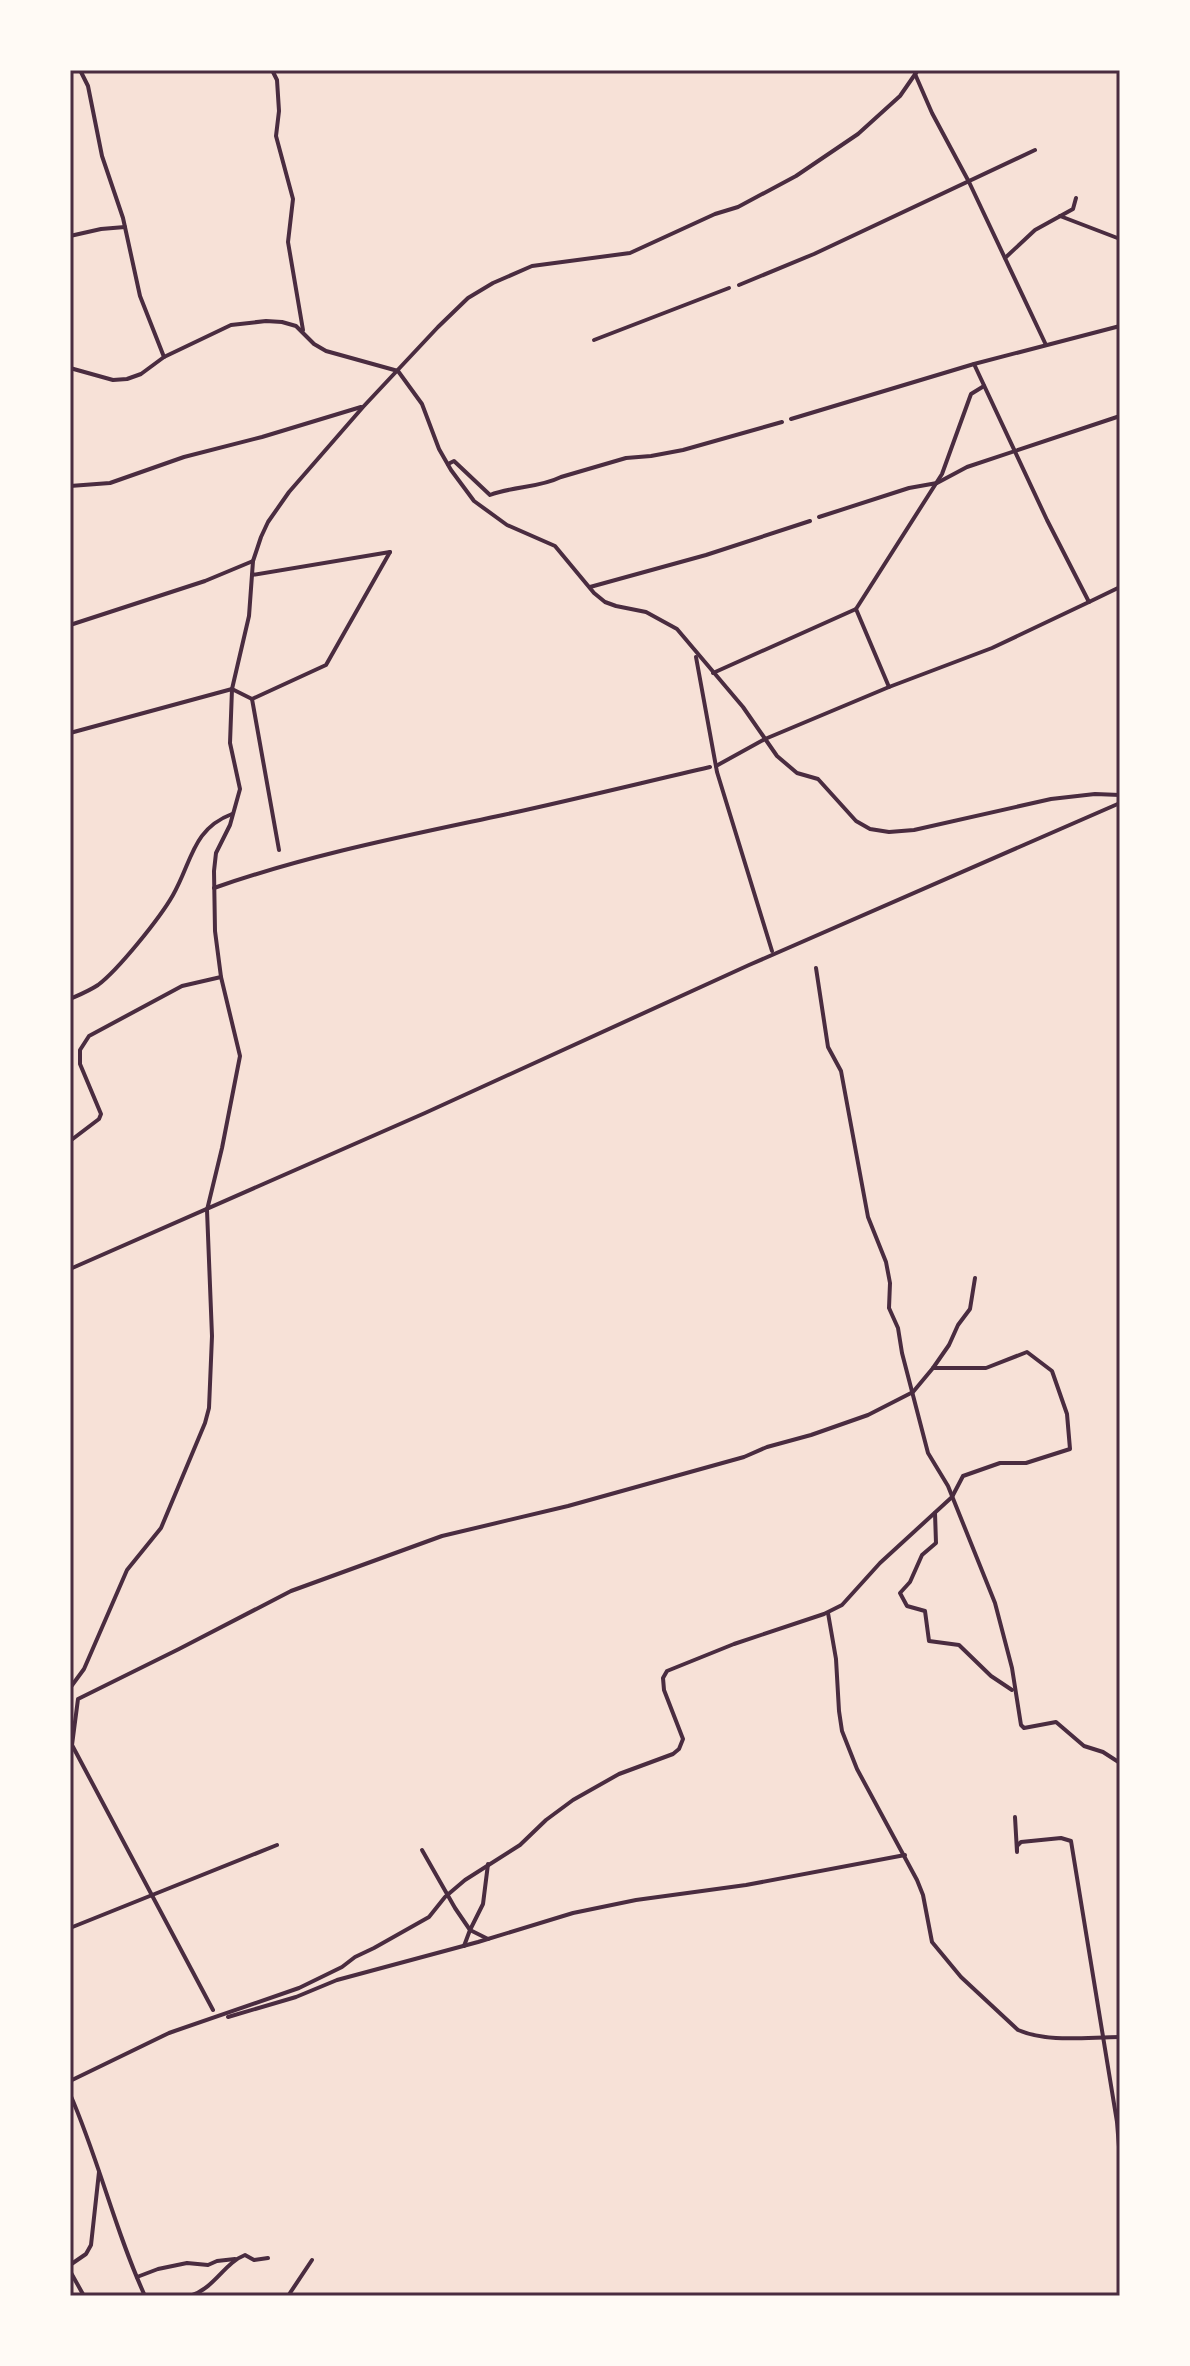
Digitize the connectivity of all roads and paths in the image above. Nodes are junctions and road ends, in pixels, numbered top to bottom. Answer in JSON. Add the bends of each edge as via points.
{"nodes":[{"id":1,"x":80,"y":70,"type":"edge"},
{"id":2,"x":272,"y":70,"type":"edge"},
{"id":3,"x":916,"y":72,"type":"edge"},
{"id":4,"x":1035,"y":150,"type":"dead end"},
{"id":5,"x":969,"y":182,"type":"junction"},
{"id":6,"x":1076,"y":198,"type":"dead end"},
{"id":7,"x":1060,"y":216,"type":"junction"},
{"id":8,"x":125,"y":227,"type":"junction"},
{"id":9,"x":70,"y":236,"type":"edge"},
{"id":10,"x":1120,"y":239,"type":"edge"},
{"id":11,"x":1005,"y":258,"type":"junction"},
{"id":12,"x":739,"y":285,"type":"dead end"},
{"id":13,"x":729,"y":288,"type":"dead end"},
{"id":14,"x":1120,"y":326,"type":"edge"},
{"id":15,"x":303,"y":331,"type":"junction"},
{"id":16,"x":594,"y":340,"type":"dead end"},
{"id":17,"x":1046,"y":345,"type":"junction"},
{"id":18,"x":164,"y":357,"type":"junction"},
{"id":19,"x":974,"y":364,"type":"junction"},
{"id":20,"x":70,"y":368,"type":"edge"},
{"id":21,"x":398,"y":371,"type":"junction"},
{"id":22,"x":984,"y":386,"type":"junction"},
{"id":23,"x":363,"y":407,"type":"junction"},
{"id":24,"x":1120,"y":416,"type":"edge"},
{"id":25,"x":791,"y":419,"type":"dead end"},
{"id":26,"x":782,"y":422,"type":"dead end"},
{"id":27,"x":1015,"y":452,"type":"junction"},
{"id":28,"x":448,"y":464,"type":"junction"},
{"id":29,"x":937,"y":483,"type":"junction"},
{"id":30,"x":70,"y":486,"type":"edge"},
{"id":31,"x":819,"y":517,"type":"dead end"},
{"id":32,"x":810,"y":521,"type":"dead end"},
{"id":33,"x":253,"y":561,"type":"junction"},
{"id":34,"x":252,"y":575,"type":"junction"},
{"id":35,"x":589,"y":587,"type":"junction"},
{"id":36,"x":1120,"y":587,"type":"edge"},
{"id":37,"x":1089,"y":602,"type":"junction"},
{"id":38,"x":856,"y":609,"type":"junction"},
{"id":39,"x":70,"y":625,"type":"edge"},
{"id":40,"x":696,"y":657,"type":"dead end"},
{"id":41,"x":713,"y":673,"type":"junction"},
{"id":42,"x":889,"y":687,"type":"junction"},
{"id":43,"x":232,"y":689,"type":"junction"},
{"id":44,"x":252,"y":699,"type":"junction"},
{"id":45,"x":70,"y":733,"type":"edge"},
{"id":46,"x":765,"y":739,"type":"junction"},
{"id":47,"x":713,"y":766,"type":"junction"},
{"id":48,"x":1120,"y":795,"type":"edge"},
{"id":49,"x":1120,"y":803,"type":"edge"},
{"id":50,"x":234,"y":813,"type":"junction"},
{"id":51,"x":279,"y":850,"type":"dead end"},
{"id":52,"x":214,"y":888,"type":"junction"},
{"id":53,"x":772,"y":951,"type":"dead end"},
{"id":54,"x":816,"y":968,"type":"dead end"},
{"id":55,"x":221,"y":977,"type":"junction"},
{"id":56,"x":70,"y":999,"type":"edge"},
{"id":57,"x":70,"y":1141,"type":"edge"},
{"id":58,"x":207,"y":1210,"type":"junction"},
{"id":59,"x":70,"y":1269,"type":"edge"},
{"id":60,"x":975,"y":1278,"type":"dead end"},
{"id":61,"x":933,"y":1368,"type":"junction"},
{"id":62,"x":913,"y":1392,"type":"junction"},
{"id":63,"x":952,"y":1497,"type":"junction"},
{"id":64,"x":935,"y":1511,"type":"junction"},
{"id":65,"x":828,"y":1613,"type":"junction"},
{"id":66,"x":70,"y":1688,"type":"edge"},
{"id":67,"x":1012,"y":1690,"type":"dead end"},
{"id":68,"x":1120,"y":1763,"type":"edge"},
{"id":69,"x":1015,"y":1817,"type":"dead end"},
{"id":70,"x":277,"y":1845,"type":"dead end"},
{"id":71,"x":422,"y":1850,"type":"dead end"},
{"id":72,"x":905,"y":1855,"type":"junction"},
{"id":73,"x":488,"y":1864,"type":"junction"},
{"id":74,"x":151,"y":1895,"type":"junction"},
{"id":75,"x":448,"y":1895,"type":"junction"},
{"id":76,"x":70,"y":1928,"type":"edge"},
{"id":77,"x":470,"y":1930,"type":"junction"},
{"id":78,"x":488,"y":1939,"type":"junction"},
{"id":79,"x":464,"y":1946,"type":"junction"},
{"id":80,"x":213,"y":2010,"type":"dead end"},
{"id":81,"x":210,"y":2021,"type":"junction"},
{"id":82,"x":1101,"y":2037,"type":"junction"},
{"id":83,"x":1120,"y":2037,"type":"edge"},
{"id":84,"x":70,"y":2081,"type":"edge"},
{"id":85,"x":70,"y":2094,"type":"edge"},
{"id":86,"x":1120,"y":2159,"type":"edge"},
{"id":87,"x":99,"y":2170,"type":"junction"},
{"id":88,"x":268,"y":2258,"type":"dead end"},
{"id":89,"x":235,"y":2259,"type":"junction"},
{"id":90,"x":312,"y":2260,"type":"dead end"},
{"id":91,"x":70,"y":2268,"type":"edge"},
{"id":92,"x":137,"y":2277,"type":"junction"},
{"id":93,"x":84,"y":2296,"type":"edge"},
{"id":94,"x":145,"y":2296,"type":"edge"},
{"id":95,"x":190,"y":2296,"type":"edge"},
{"id":96,"x":288,"y":2296,"type":"edge"}],
"edges":[{"from":1,"to":8,"type":"street"},
{"from":2,"to":15,"type":"street","via":[[279,111],[276,134],[293,199],[288,242]]},
{"from":3,"to":5,"type":"street"},
{"from":3,"to":21,"type":"street","via":[[877,118],[796,176],[637,250],[540,264],[493,283],[468,298]]},
{"from":4,"to":5,"type":"street"},
{"from":5,"to":11,"type":"street"},
{"from":5,"to":12,"type":"street"},
{"from":6,"to":7,"type":"street","via":[[1073,209]]},
{"from":7,"to":10,"type":"street"},
{"from":7,"to":11,"type":"street","via":[[1035,230]]},
{"from":8,"to":9,"type":"street"},
{"from":8,"to":18,"type":"street","via":[[140,296]]},
{"from":11,"to":17,"type":"street"},
{"from":13,"to":16,"type":"street"},
{"from":14,"to":17,"type":"street"},
{"from":15,"to":18,"type":"street","via":[[282,322],[237,323]]},
{"from":15,"to":21,"type":"street","via":[[319,348]]},
{"from":17,"to":19,"type":"street"},
{"from":18,"to":20,"type":"street","via":[[141,374],[119,380]]},
{"from":19,"to":22,"type":"street"},
{"from":19,"to":25,"type":"street"},
{"from":21,"to":23,"type":"street"},
{"from":21,"to":28,"type":"street","via":[[422,404]]},
{"from":22,"to":27,"type":"street"},
{"from":22,"to":29,"type":"street","via":[[971,394]]},
{"from":23,"to":30,"type":"street","via":[[110,483]]},
{"from":23,"to":33,"type":"street","via":[[277,508]]},
{"from":24,"to":27,"type":"street"},
{"from":26,"to":28,"type":"street","via":[[490,495],[454,461]]},
{"from":27,"to":29,"type":"street"},
{"from":27,"to":37,"type":"street"},
{"from":28,"to":35,"type":"street","via":[[474,501],[507,525],[555,546]]},
{"from":29,"to":31,"type":"street"},
{"from":29,"to":38,"type":"street"},
{"from":32,"to":35,"type":"street"},
{"from":33,"to":34,"type":"street"},
{"from":33,"to":39,"type":"street"},
{"from":34,"to":43,"type":"street","via":[[249,616]]},
{"from":34,"to":44,"type":"street","via":[[390,552],[326,665]]},
{"from":35,"to":41,"type":"street","via":[[611,605],[646,612],[677,629]]},
{"from":36,"to":37,"type":"street"},
{"from":37,"to":42,"type":"street","via":[[992,648]]},
{"from":38,"to":41,"type":"street"},
{"from":38,"to":42,"type":"street"},
{"from":40,"to":47,"type":"street"},
{"from":41,"to":46,"type":"street"},
{"from":42,"to":46,"type":"street"},
{"from":43,"to":44,"type":"street"},
{"from":43,"to":45,"type":"street"},
{"from":43,"to":50,"type":"street","via":[[230,743],[240,789]]},
{"from":44,"to":51,"type":"street"},
{"from":46,"to":47,"type":"street"},
{"from":46,"to":48,"type":"street","via":[[790,768],[818,779],[856,821],[889,832],[1065,797]]},
{"from":47,"to":52,"type":"street","via":[[385,839]]},
{"from":47,"to":53,"type":"street"},
{"from":49,"to":58,"type":"street"},
{"from":50,"to":52,"type":"street","via":[[215,857]]},
{"from":50,"to":56,"type":"street","via":[[205,830],[171,899],[128,954],[98,985]]},
{"from":52,"to":55,"type":"street"},
{"from":54,"to":62,"type":"street","via":[[828,1047],[841,1071],[868,1217],[886,1262],[889,1308]]},
{"from":55,"to":57,"type":"street","via":[[182,986],[89,1036],[80,1050],[80,1064],[101,1114]]},
{"from":55,"to":58,"type":"street","via":[[240,1056]]},
{"from":58,"to":59,"type":"street"},
{"from":58,"to":66,"type":"street","via":[[212,1336],[205,1423],[161,1528],[127,1570],[84,1669]]},
{"from":60,"to":61,"type":"street","via":[[970,1309]]},
{"from":61,"to":62,"type":"street"},
{"from":61,"to":63,"type":"street","via":[[986,1368],[1027,1352],[1052,1371],[1067,1414],[1070,1449],[963,1476]]},
{"from":62,"to":63,"type":"street","via":[[928,1453]]},
{"from":62,"to":74,"type":"street","via":[[868,1415],[744,1457],[442,1536],[291,1591],[78,1699],[72,1745]]},
{"from":63,"to":64,"type":"street"},
{"from":63,"to":68,"type":"street","via":[[995,1603],[1021,1725],[1056,1722],[1084,1746]]},
{"from":64,"to":65,"type":"street"},
{"from":64,"to":67,"type":"street","via":[[936,1543],[922,1555],[900,1593],[907,1606],[925,1611],[929,1641],[959,1645]]},
{"from":65,"to":72,"type":"street","via":[[842,1731]]},
{"from":65,"to":73,"type":"street","via":[[667,1671],[664,1690],[682,1735],[679,1749],[573,1800],[520,1845]]},
{"from":69,"to":82,"type":"street","via":[[1017,1852],[1021,1842],[1071,1841]]},
{"from":70,"to":74,"type":"street"},
{"from":71,"to":75,"type":"street"},
{"from":72,"to":78,"type":"street","via":[[636,1900]]},
{"from":72,"to":82,"type":"street","via":[[921,1889],[933,1944],[1011,2025],[1028,2034]]},
{"from":73,"to":75,"type":"street"},
{"from":73,"to":77,"type":"street","via":[[483,1904]]},
{"from":74,"to":76,"type":"street"},
{"from":74,"to":80,"type":"street"},
{"from":75,"to":77,"type":"street"},
{"from":75,"to":81,"type":"street","via":[[429,1917],[342,1967]]},
{"from":77,"to":78,"type":"street"},
{"from":77,"to":79,"type":"street"},
{"from":78,"to":79,"type":"street"},
{"from":79,"to":81,"type":"street"},
{"from":81,"to":84,"type":"street","via":[[169,2033]]},
{"from":82,"to":83,"type":"street"},
{"from":82,"to":86,"type":"street"},
{"from":85,"to":87,"type":"street"},
{"from":87,"to":91,"type":"street","via":[[91,2245]]},
{"from":87,"to":92,"type":"street"},
{"from":88,"to":89,"type":"street"},
{"from":89,"to":92,"type":"street","via":[[187,2263]]},
{"from":89,"to":95,"type":"street","via":[[211,2285]]},
{"from":90,"to":96,"type":"street"},
{"from":91,"to":93,"type":"street"},
{"from":92,"to":94,"type":"street"}]}
